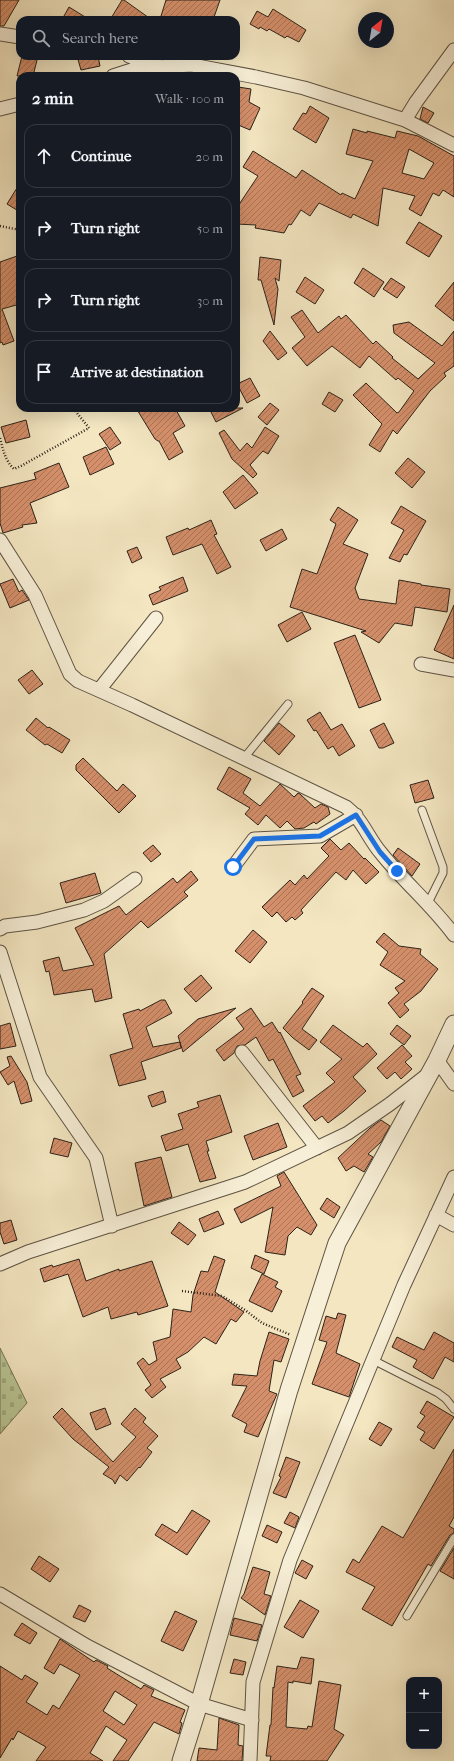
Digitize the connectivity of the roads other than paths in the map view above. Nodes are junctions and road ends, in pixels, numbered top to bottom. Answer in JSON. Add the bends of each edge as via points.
{"nodes":[{"id":1,"x":0,"y":34,"type":"edge"},
{"id":2,"x":16,"y":36,"type":"edge"},
{"id":3,"x":454,"y":50,"type":"edge"},
{"id":4,"x":141,"y":60,"type":"edge"},
{"id":5,"x":192,"y":65,"type":"junction"},
{"id":6,"x":126,"y":72,"type":"edge"},
{"id":7,"x":226,"y":72,"type":"edge"},
{"id":8,"x":240,"y":75,"type":"edge"},
{"id":9,"x":16,"y":105,"type":"edge"},
{"id":10,"x":0,"y":109,"type":"edge"},
{"id":11,"x":405,"y":120,"type":"junction"},
{"id":12,"x":454,"y":145,"type":"edge"},
{"id":13,"x":0,"y":540,"type":"edge"},
{"id":14,"x":156,"y":618,"type":"dead end"},
{"id":15,"x":421,"y":664,"type":"dead end"},
{"id":16,"x":454,"y":670,"type":"edge"},
{"id":17,"x":99,"y":690,"type":"junction"},
{"id":18,"x":288,"y":704,"type":"dead end"},
{"id":19,"x":244,"y":758,"type":"junction"},
{"id":20,"x":422,"y":810,"type":"dead end"},
{"id":21,"x":356,"y":815,"type":"junction"},
{"id":22,"x":233,"y":867,"type":"dead end"},
{"id":23,"x":135,"y":879,"type":"dead end"},
{"id":24,"x":428,"y":903,"type":"junction"},
{"id":25,"x":0,"y":929,"type":"edge"},
{"id":26,"x":454,"y":935,"type":"edge"},
{"id":27,"x":0,"y":952,"type":"edge"},
{"id":28,"x":454,"y":1024,"type":"edge"},
{"id":29,"x":242,"y":1052,"type":"dead end"},
{"id":30,"x":434,"y":1066,"type":"junction"},
{"id":31,"x":454,"y":1084,"type":"edge"},
{"id":32,"x":317,"y":1148,"type":"junction"},
{"id":33,"x":454,"y":1176,"type":"edge"},
{"id":34,"x":436,"y":1215,"type":"junction"},
{"id":35,"x":454,"y":1225,"type":"edge"},
{"id":36,"x":112,"y":1226,"type":"junction"},
{"id":37,"x":0,"y":1264,"type":"edge"},
{"id":38,"x":373,"y":1360,"type":"junction"},
{"id":39,"x":454,"y":1409,"type":"edge"},
{"id":40,"x":454,"y":1538,"type":"edge"},
{"id":41,"x":0,"y":1594,"type":"edge"},
{"id":42,"x":407,"y":1616,"type":"dead end"},
{"id":43,"x":199,"y":1704,"type":"junction"},
{"id":44,"x":252,"y":1720,"type":"junction"},
{"id":45,"x":181,"y":1761,"type":"edge"},
{"id":46,"x":250,"y":1761,"type":"edge"}],
"edges":[{"from":1,"to":2,"type":"street"},
{"from":3,"to":11,"type":"street"},
{"from":4,"to":5,"type":"street"},
{"from":5,"to":6,"type":"street","via":[[138,68]]},
{"from":5,"to":7,"type":"street"},
{"from":8,"to":11,"type":"street","via":[[304,88]]},
{"from":9,"to":10,"type":"street"},
{"from":11,"to":12,"type":"street"},
{"from":13,"to":17,"type":"street","via":[[35,595],[70,674],[78,681]]},
{"from":14,"to":17,"type":"street"},
{"from":15,"to":16,"type":"street"},
{"from":17,"to":19,"type":"street"},
{"from":18,"to":19,"type":"lane"},
{"from":19,"to":21,"type":"street","via":[[346,807]]},
{"from":20,"to":24,"type":"lane","via":[[443,867],[443,873]]},
{"from":21,"to":22,"type":"street","via":[[320,836],[254,839]]},
{"from":21,"to":24,"type":"street","via":[[380,852]]},
{"from":23,"to":25,"type":"street","via":[[104,901],[84,910]]},
{"from":24,"to":26,"type":"street"},
{"from":27,"to":36,"type":"street","via":[[40,1077],[96,1158]]},
{"from":28,"to":30,"type":"street"},
{"from":29,"to":32,"type":"street"},
{"from":30,"to":31,"type":"street"},
{"from":30,"to":32,"type":"street","via":[[355,1129]]},
{"from":30,"to":43,"type":"street","via":[[336,1243],[289,1390]]},
{"from":32,"to":36,"type":"street","via":[[245,1182]]},
{"from":33,"to":34,"type":"street"},
{"from":34,"to":35,"type":"street"},
{"from":34,"to":38,"type":"street"},
{"from":36,"to":37,"type":"street","via":[[28,1252]]},
{"from":38,"to":39,"type":"lane","via":[[438,1393]]},
{"from":38,"to":44,"type":"street","via":[[290,1560],[253,1682]]},
{"from":40,"to":42,"type":"lane"},
{"from":41,"to":43,"type":"street","via":[[87,1646]]},
{"from":43,"to":44,"type":"street"},
{"from":43,"to":45,"type":"street"},
{"from":44,"to":46,"type":"street"}]}
